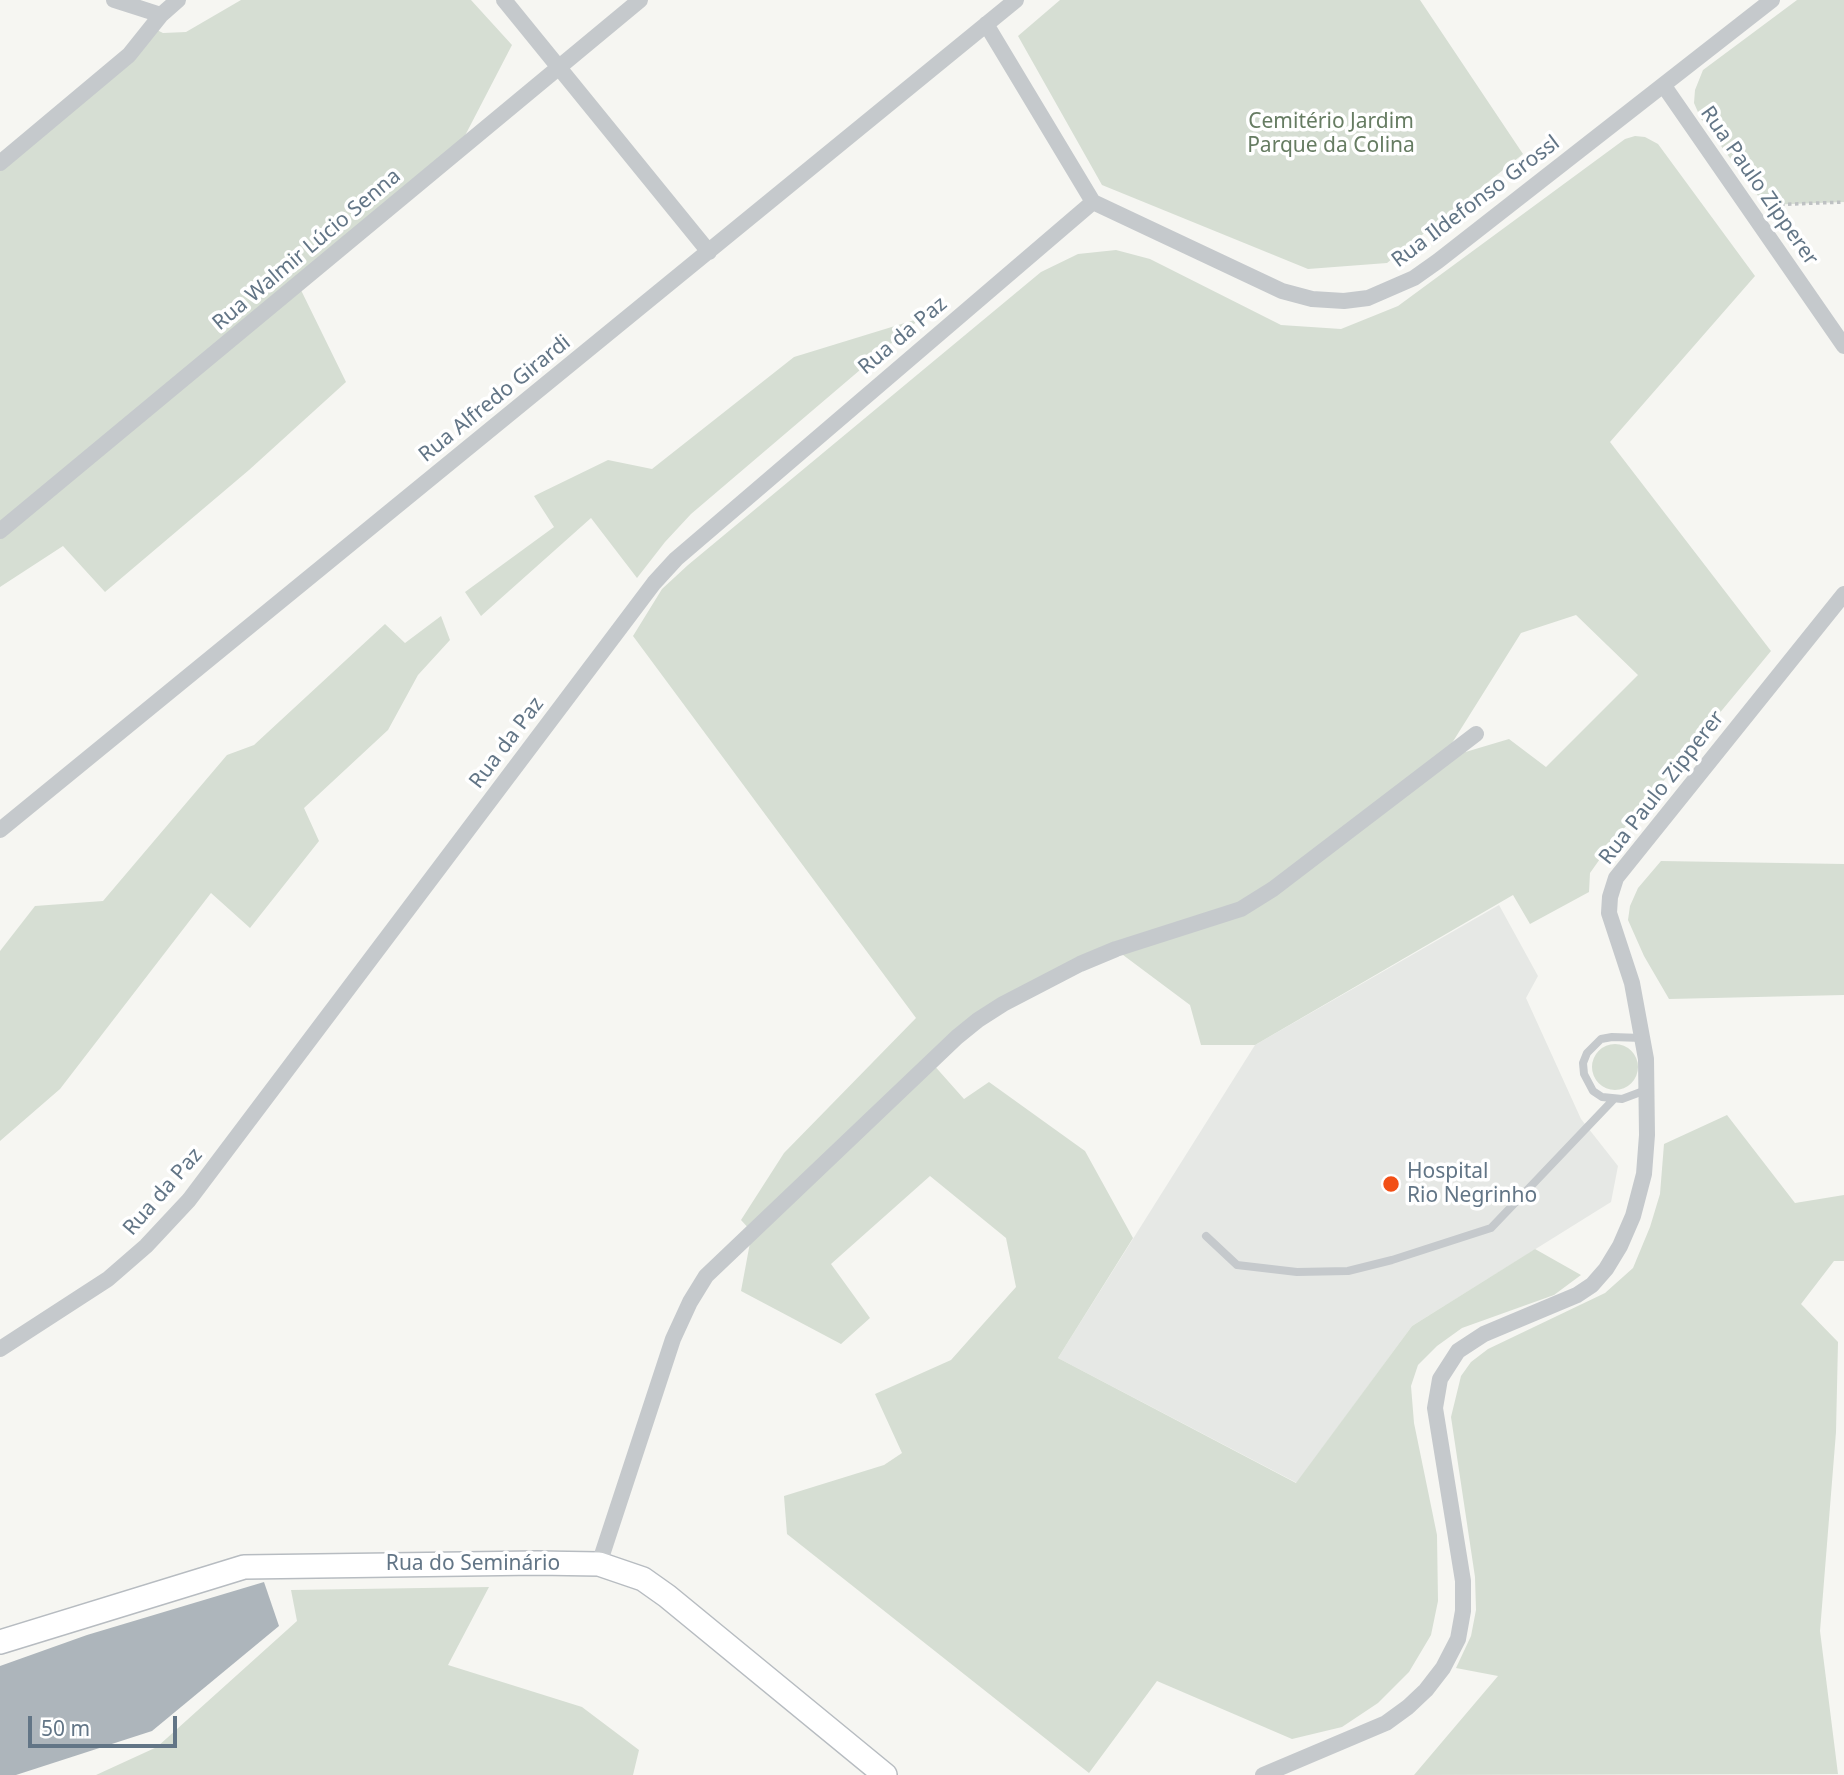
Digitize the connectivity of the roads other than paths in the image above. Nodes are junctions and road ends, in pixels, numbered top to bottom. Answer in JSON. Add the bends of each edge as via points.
{"nodes":[{"id":1,"x":114,"y":0,"type":"edge"},
{"id":2,"x":178,"y":0,"type":"edge"},
{"id":3,"x":504,"y":0,"type":"edge"},
{"id":4,"x":640,"y":0,"type":"edge"},
{"id":5,"x":1016,"y":0,"type":"edge"},
{"id":6,"x":1772,"y":0,"type":"edge"},
{"id":7,"x":161,"y":15,"type":"junction"},
{"id":8,"x":986,"y":24,"type":"junction"},
{"id":9,"x":561,"y":67,"type":"junction"},
{"id":10,"x":1664,"y":86,"type":"junction"},
{"id":11,"x":0,"y":163,"type":"edge"},
{"id":12,"x":1093,"y":202,"type":"junction"},
{"id":13,"x":709,"y":252,"type":"junction"},
{"id":14,"x":1844,"y":346,"type":"edge"},
{"id":15,"x":0,"y":531,"type":"edge"},
{"id":16,"x":1844,"y":594,"type":"edge"},
{"id":17,"x":1475,"y":734,"type":"dead end"},
{"id":18,"x":0,"y":830,"type":"edge"},
{"id":19,"x":1642,"y":1038,"type":"junction"},
{"id":20,"x":1646,"y":1090,"type":"junction"},
{"id":21,"x":1612,"y":1100,"type":"junction"},
{"id":22,"x":1206,"y":1236,"type":"dead end"},
{"id":23,"x":0,"y":1349,"type":"edge"},
{"id":24,"x":599,"y":1564,"type":"junction"},
{"id":25,"x":0,"y":1642,"type":"edge"},
{"id":26,"x":885,"y":1775,"type":"edge"},
{"id":27,"x":1263,"y":1775,"type":"edge"}],
"edges":[{"from":1,"to":7,"type":"street"},
{"from":2,"to":7,"type":"street"},
{"from":3,"to":9,"type":"street"},
{"from":4,"to":9,"type":"street","name":"Rua Walmir Lúcio Senna"},
{"from":5,"to":8,"type":"street","name":"Rua Alfredo Girardi"},
{"from":6,"to":10,"type":"street","name":"Rua Ildefonso Grossl"},
{"from":7,"to":11,"type":"street","via":[[129,55]]},
{"from":8,"to":12,"type":"street"},
{"from":8,"to":13,"type":"street","name":"Rua Alfredo Girardi"},
{"from":9,"to":13,"type":"street"},
{"from":9,"to":15,"type":"street","name":"Rua Walmir Lúcio Senna"},
{"from":10,"to":12,"type":"street","name":"Rua Ildefonso Grossl","via":[[1438,261],[1414,278],[1368,298],[1312,299],[1282,291]]},
{"from":10,"to":14,"type":"street","name":"Rua Paulo Zipperer"},
{"from":12,"to":23,"type":"street","name":"Rua da Paz","via":[[676,559],[645,594],[189,1200],[108,1279]]},
{"from":13,"to":18,"type":"street","name":"Rua Alfredo Girardi"},
{"from":16,"to":19,"type":"street","name":"Rua Paulo Zipperer","via":[[1616,878],[1609,913],[1632,983]]},
{"from":17,"to":24,"type":"street","via":[[1241,909],[1080,964],[1003,1004],[957,1037],[706,1276],[673,1339]]},
{"from":19,"to":20,"type":"street"},
{"from":19,"to":21,"type":"lane","via":[[1601,1039],[1587,1054],[1587,1083]]},
{"from":20,"to":21,"type":"lane"},
{"from":20,"to":27,"type":"street","via":[[1644,1174],[1633,1216],[1606,1269],[1577,1295],[1484,1334],[1458,1351],[1440,1379],[1435,1408],[1463,1581],[1458,1639],[1443,1668],[1426,1690],[1386,1723]]},
{"from":21,"to":22,"type":"lane","via":[[1491,1228],[1348,1271],[1297,1272],[1237,1265]]},
{"from":24,"to":25,"type":"street","name":"Rua do Seminário","via":[[244,1567]]},
{"from":24,"to":26,"type":"street","name":"Rua do Seminário","via":[[643,1579],[667,1596]]}]}
